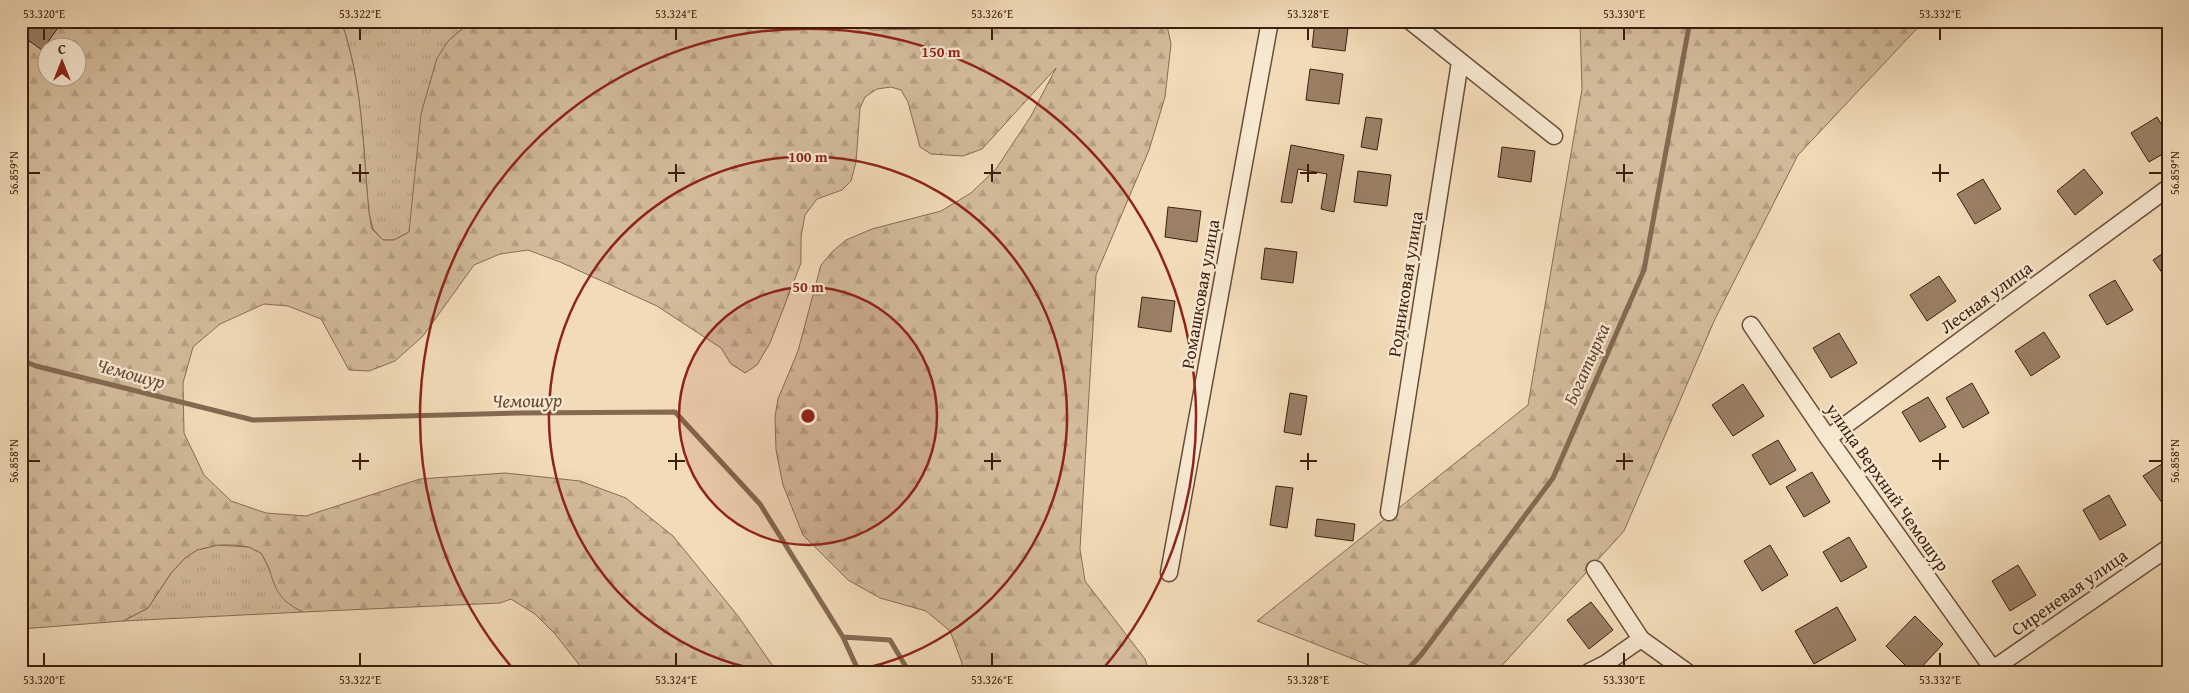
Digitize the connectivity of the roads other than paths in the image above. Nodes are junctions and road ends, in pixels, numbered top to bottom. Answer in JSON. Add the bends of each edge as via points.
{"nodes":[{"id":1,"x":1270,"y":21,"type":"edge"},
{"id":2,"x":1410,"y":21,"type":"edge"},
{"id":3,"x":1460,"y":62,"type":"junction"},
{"id":4,"x":1554,"y":136,"type":"dead end"},
{"id":5,"x":2168,"y":188,"type":"edge"},
{"id":6,"x":1751,"y":325,"type":"dead end"},
{"id":7,"x":1828,"y":438,"type":"junction"},
{"id":8,"x":1389,"y":512,"type":"dead end"},
{"id":9,"x":2168,"y":548,"type":"edge"},
{"id":10,"x":1595,"y":569,"type":"dead end"},
{"id":11,"x":1169,"y":574,"type":"dead end"},
{"id":12,"x":1641,"y":639,"type":"junction"},
{"id":13,"x":1994,"y":670,"type":"edge"},
{"id":14,"x":1589,"y":672,"type":"edge"},
{"id":15,"x":1687,"y":672,"type":"edge"}],
"edges":[{"from":1,"to":11,"type":"street","name":"Ромашковая улица"},
{"from":2,"to":3,"type":"street"},
{"from":3,"to":4,"type":"street"},
{"from":3,"to":8,"type":"street","name":"Родниковая улица"},
{"from":5,"to":7,"type":"street","name":"Лесная улица"},
{"from":6,"to":7,"type":"street","name":"улица Верхний Чемошур"},
{"from":7,"to":13,"type":"street","name":"улица Верхний Чемошур"},
{"from":9,"to":13,"type":"street","name":"Сиреневая улица"},
{"from":10,"to":12,"type":"street"},
{"from":12,"to":14,"type":"street"},
{"from":12,"to":15,"type":"street"}]}
